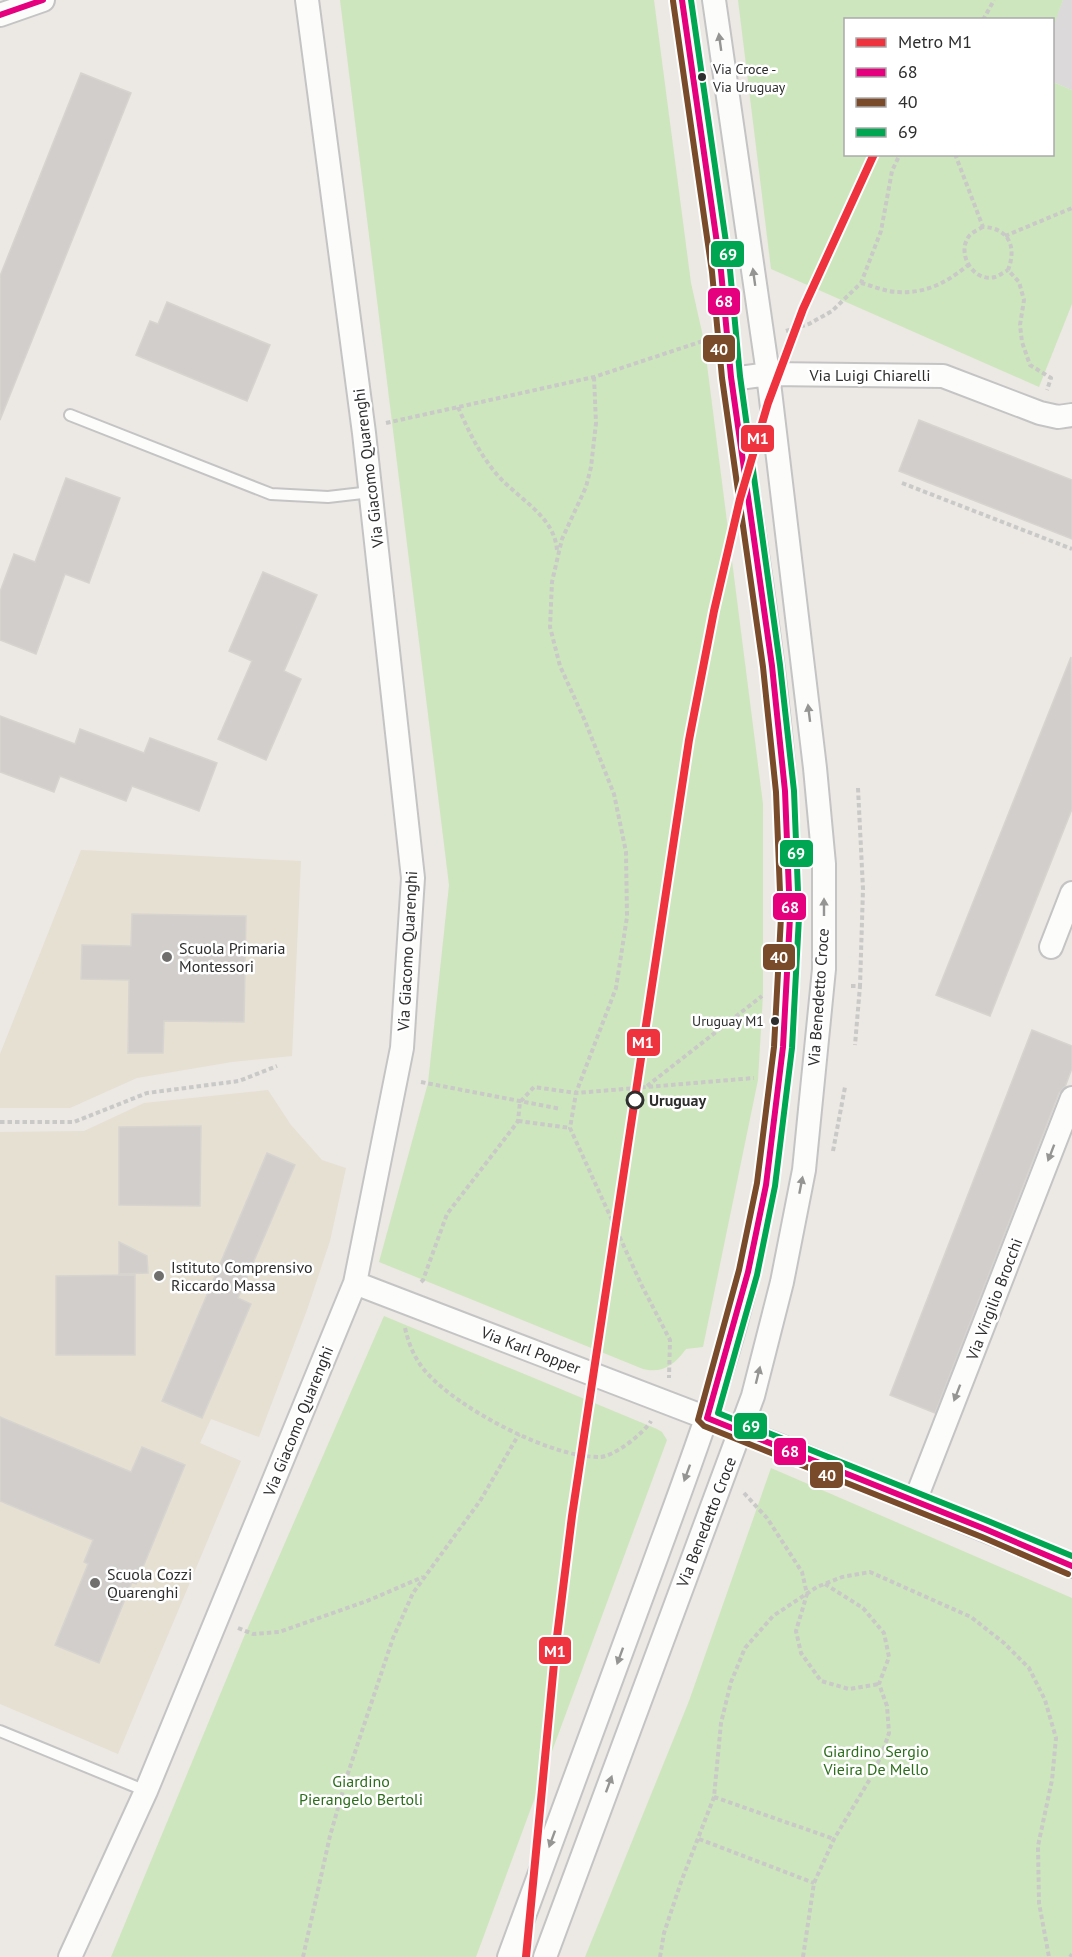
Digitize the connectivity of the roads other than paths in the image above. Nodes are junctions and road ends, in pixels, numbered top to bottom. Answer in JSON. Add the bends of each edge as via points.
{"nodes":[{"id":1,"x":43,"y":0,"type":"edge"},
{"id":2,"x":307,"y":0,"type":"edge"},
{"id":3,"x":682,"y":0,"type":"edge"},
{"id":4,"x":714,"y":0,"type":"edge"},
{"id":5,"x":0,"y":15,"type":"edge"},
{"id":6,"x":768,"y":374,"type":"junction"},
{"id":7,"x":732,"y":380,"type":"junction"},
{"id":8,"x":70,"y":415,"type":"dead end"},
{"id":9,"x":1072,"y":415,"type":"edge"},
{"id":10,"x":371,"y":492,"type":"junction"},
{"id":11,"x":1072,"y":893,"type":"edge"},
{"id":12,"x":1051,"y":947,"type":"dead end"},
{"id":13,"x":1072,"y":1098,"type":"edge"},
{"id":14,"x":355,"y":1283,"type":"junction"},
{"id":15,"x":707,"y":1418,"type":"junction"},
{"id":16,"x":741,"y":1431,"type":"junction"},
{"id":17,"x":915,"y":1501,"type":"junction"},
{"id":18,"x":1072,"y":1566,"type":"edge"},
{"id":19,"x":0,"y":1731,"type":"edge"},
{"id":20,"x":146,"y":1791,"type":"junction"},
{"id":21,"x":70,"y":1957,"type":"edge"},
{"id":22,"x":509,"y":1957,"type":"edge"},
{"id":23,"x":545,"y":1957,"type":"edge"}],
"edges":[{"from":1,"to":5,"type":"street"},
{"from":2,"to":10,"type":"street","name":"Via Giacomo Quarenghi"},
{"from":3,"to":7,"type":"street","name":"Via Benedetto Croce"},
{"from":6,"to":4,"type":"street","name":"Via Benedetto Croce","one_way":true},
{"from":6,"to":7,"type":"street","name":"Via Luigi Chiarelli"},
{"from":6,"to":9,"type":"street","name":"Via Luigi Chiarelli","via":[[944,376],[1040,413]]},
{"from":16,"to":6,"type":"street","name":"Via Benedetto Croce","one_way":true,"via":[[782,1282],[804,1170],[824,969],[824,864],[815,768]]},
{"from":7,"to":15,"type":"street","name":"Via Benedetto Croce","via":[[773,676],[788,840],[790,914],[780,1077],[768,1169],[754,1247]]},
{"from":8,"to":10,"type":"lane","via":[[271,495],[328,497]]},
{"from":10,"to":14,"type":"street","name":"Via Giacomo Quarenghi","via":[[413,878],[402,1048]]},
{"from":11,"to":12,"type":"street"},
{"from":13,"to":17,"type":"street","name":"Via Virgilio Brocchi","one_way":true},
{"from":14,"to":15,"type":"street","name":"Via Karl Popper"},
{"from":14,"to":20,"type":"street","name":"Via Giacomo Quarenghi"},
{"from":15,"to":16,"type":"street","name":"Via Karl Popper"},
{"from":15,"to":22,"type":"street","name":"Via Benedetto Croce","one_way":true},
{"from":16,"to":17,"type":"street","name":"Via Karl Popper"},
{"from":23,"to":16,"type":"street","name":"Via Benedetto Croce","one_way":true},
{"from":17,"to":18,"type":"street","name":"Via Karl Popper"},
{"from":19,"to":20,"type":"lane"},
{"from":20,"to":21,"type":"street","name":"Via Giacomo Quarenghi"}]}
